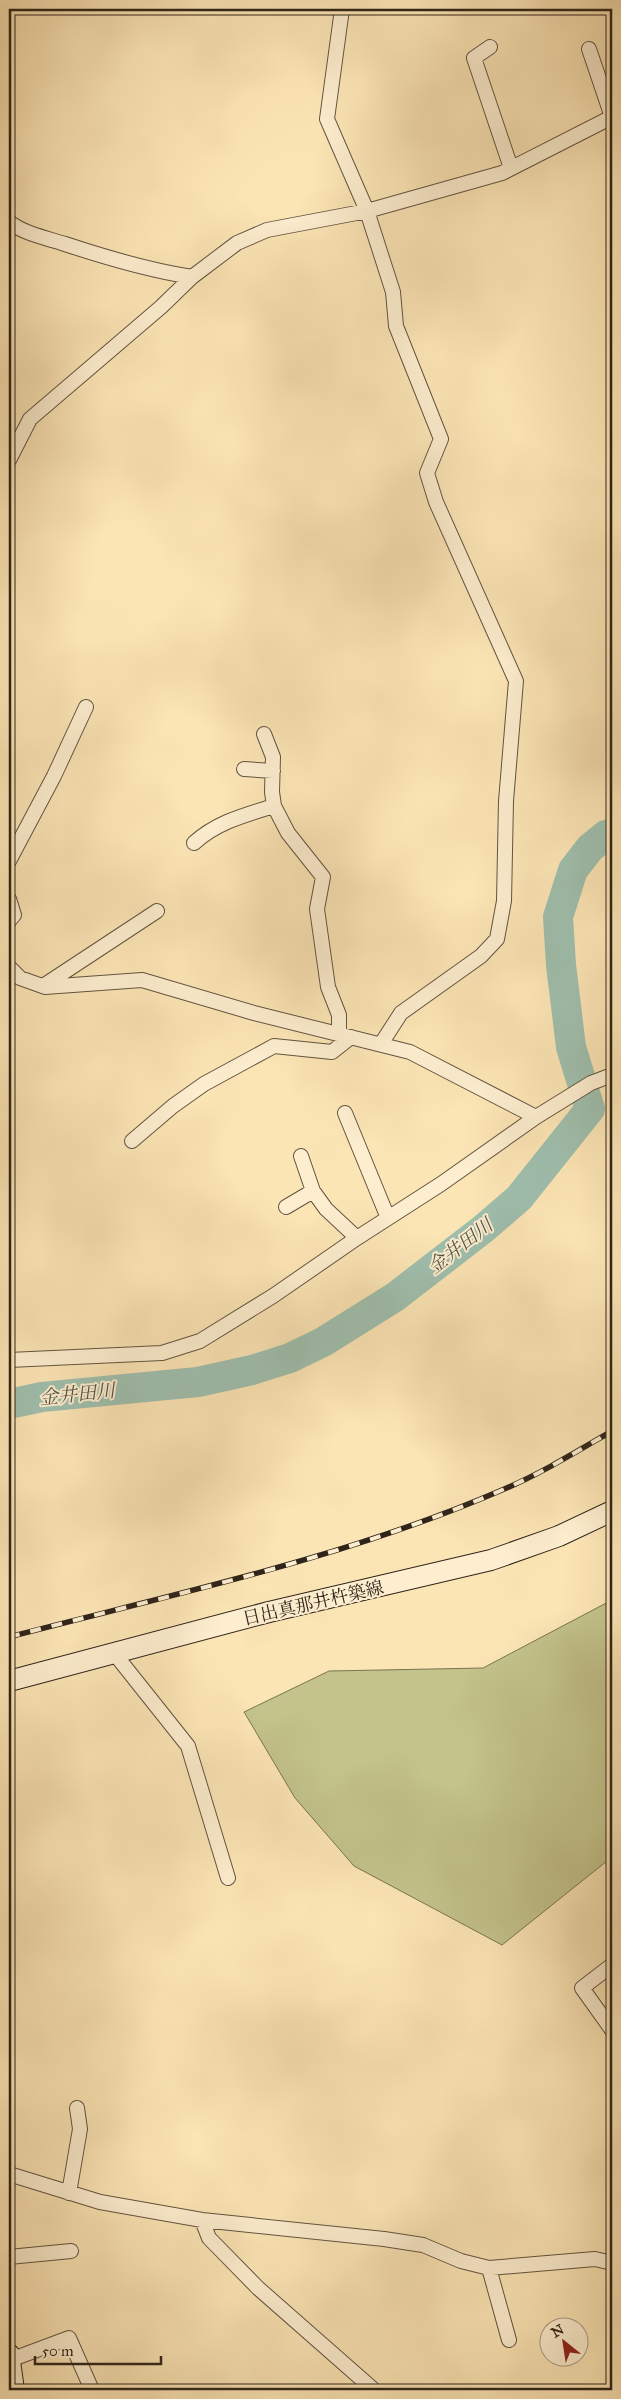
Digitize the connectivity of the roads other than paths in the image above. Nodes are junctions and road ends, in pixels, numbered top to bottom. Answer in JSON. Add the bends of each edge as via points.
{"nodes":[{"id":1,"x":342,"y":9,"type":"edge"},
{"id":2,"x":490,"y":47,"type":"dead end"},
{"id":3,"x":589,"y":49,"type":"dead end"},
{"id":4,"x":612,"y":118,"type":"edge"},
{"id":5,"x":512,"y":168,"type":"junction"},
{"id":6,"x":367,"y":211,"type":"junction"},
{"id":7,"x":9,"y":222,"type":"edge"},
{"id":8,"x":192,"y":277,"type":"junction"},
{"id":9,"x":9,"y":460,"type":"edge"},
{"id":10,"x":86,"y":707,"type":"dead end"},
{"id":11,"x":264,"y":734,"type":"dead end"},
{"id":12,"x":244,"y":769,"type":"dead end"},
{"id":13,"x":273,"y":771,"type":"junction"},
{"id":14,"x":274,"y":806,"type":"junction"},
{"id":15,"x":194,"y":842,"type":"dead end"},
{"id":16,"x":9,"y":861,"type":"edge"},
{"id":17,"x":9,"y":899,"type":"edge"},
{"id":18,"x":157,"y":911,"type":"dead end"},
{"id":19,"x":9,"y":921,"type":"edge"},
{"id":20,"x":9,"y":967,"type":"edge"},
{"id":21,"x":42,"y":986,"type":"junction"},
{"id":22,"x":345,"y":1035,"type":"junction"},
{"id":23,"x":380,"y":1044,"type":"junction"},
{"id":24,"x":612,"y":1074,"type":"edge"},
{"id":25,"x":344,"y":1113,"type":"dead end"},
{"id":26,"x":536,"y":1117,"type":"junction"},
{"id":27,"x":132,"y":1141,"type":"dead end"},
{"id":28,"x":301,"y":1156,"type":"dead end"},
{"id":29,"x":312,"y":1191,"type":"junction"},
{"id":30,"x":286,"y":1207,"type":"dead end"},
{"id":31,"x":388,"y":1218,"type":"junction"},
{"id":32,"x":357,"y":1238,"type":"junction"},
{"id":33,"x":9,"y":1360,"type":"edge"},
{"id":34,"x":612,"y":1511,"type":"edge"},
{"id":35,"x":114,"y":1653,"type":"junction"},
{"id":36,"x":9,"y":1681,"type":"edge"},
{"id":37,"x":228,"y":1878,"type":"dead end"},
{"id":38,"x":612,"y":1965,"type":"edge"},
{"id":39,"x":608,"y":2014,"type":"edge"},
{"id":40,"x":612,"y":2030,"type":"edge"},
{"id":41,"x":77,"y":2108,"type":"dead end"},
{"id":42,"x":9,"y":2174,"type":"edge"},
{"id":43,"x":69,"y":2193,"type":"junction"},
{"id":44,"x":202,"y":2220,"type":"junction"},
{"id":45,"x":71,"y":2251,"type":"dead end"},
{"id":46,"x":9,"y":2257,"type":"edge"},
{"id":47,"x":612,"y":2263,"type":"edge"},
{"id":48,"x":489,"y":2268,"type":"junction"},
{"id":49,"x":509,"y":2340,"type":"dead end"},
{"id":50,"x":10,"y":2357,"type":"edge"},
{"id":51,"x":14,"y":2390,"type":"edge"},
{"id":52,"x":92,"y":2390,"type":"edge"},
{"id":53,"x":374,"y":2390,"type":"edge"}],
"edges":[{"from":1,"to":6,"type":"street","via":[[327,119]]},
{"from":2,"to":5,"type":"street","via":[[474,58]]},
{"from":3,"to":4,"type":"street"},
{"from":4,"to":5,"type":"street"},
{"from":5,"to":6,"type":"street"},
{"from":6,"to":8,"type":"street","via":[[267,230],[237,243]]},
{"from":6,"to":23,"type":"street","via":[[393,292],[396,326],[441,439],[427,473],[436,502],[516,681],[506,801],[504,901],[497,939],[481,956],[401,1013]]},
{"from":7,"to":8,"type":"street","via":[[19,230],[92,253],[152,271]]},
{"from":8,"to":9,"type":"street","via":[[30,420]]},
{"from":10,"to":16,"type":"street"},
{"from":11,"to":13,"type":"street","via":[[273,757]]},
{"from":12,"to":13,"type":"street"},
{"from":13,"to":14,"type":"street"},
{"from":14,"to":15,"type":"street","via":[[222,823]]},
{"from":14,"to":22,"type":"street","via":[[288,833],[323,877],[318,909],[328,987]]},
{"from":17,"to":19,"type":"street","via":[[14,915]]},
{"from":18,"to":21,"type":"street"},
{"from":20,"to":21,"type":"street","via":[[20,978]]},
{"from":21,"to":22,"type":"street","via":[[142,980],[254,1014]]},
{"from":22,"to":23,"type":"street"},
{"from":22,"to":27,"type":"street","via":[[332,1052],[274,1046],[204,1084]]},
{"from":23,"to":26,"type":"street","via":[[410,1052]]},
{"from":24,"to":26,"type":"street","via":[[591,1083]]},
{"from":25,"to":31,"type":"street"},
{"from":26,"to":31,"type":"street"},
{"from":28,"to":29,"type":"street"},
{"from":29,"to":30,"type":"street"},
{"from":29,"to":32,"type":"street"},
{"from":31,"to":32,"type":"street"},
{"from":32,"to":33,"type":"street","via":[[200,1341],[162,1353]]},
{"from":34,"to":35,"type":"main road","name":"日出真那井杵築線","via":[[559,1536],[491,1560],[269,1612]]},
{"from":35,"to":36,"type":"main road","name":"日出真那井杵築線"},
{"from":35,"to":37,"type":"street","via":[[188,1746]]},
{"from":38,"to":39,"type":"street","via":[[582,1988]]},
{"from":39,"to":40,"type":"street"},
{"from":41,"to":43,"type":"street","via":[[80,2129]]},
{"from":42,"to":43,"type":"street"},
{"from":43,"to":44,"type":"street","via":[[100,2202]]},
{"from":44,"to":48,"type":"street","via":[[423,2245],[461,2261]]},
{"from":44,"to":53,"type":"street","via":[[209,2238],[258,2288]]},
{"from":45,"to":46,"type":"street"},
{"from":47,"to":48,"type":"street","via":[[595,2259]]},
{"from":48,"to":49,"type":"street"},
{"from":50,"to":51,"type":"main road"},
{"from":50,"to":52,"type":"street","via":[[69,2338]]}]}
